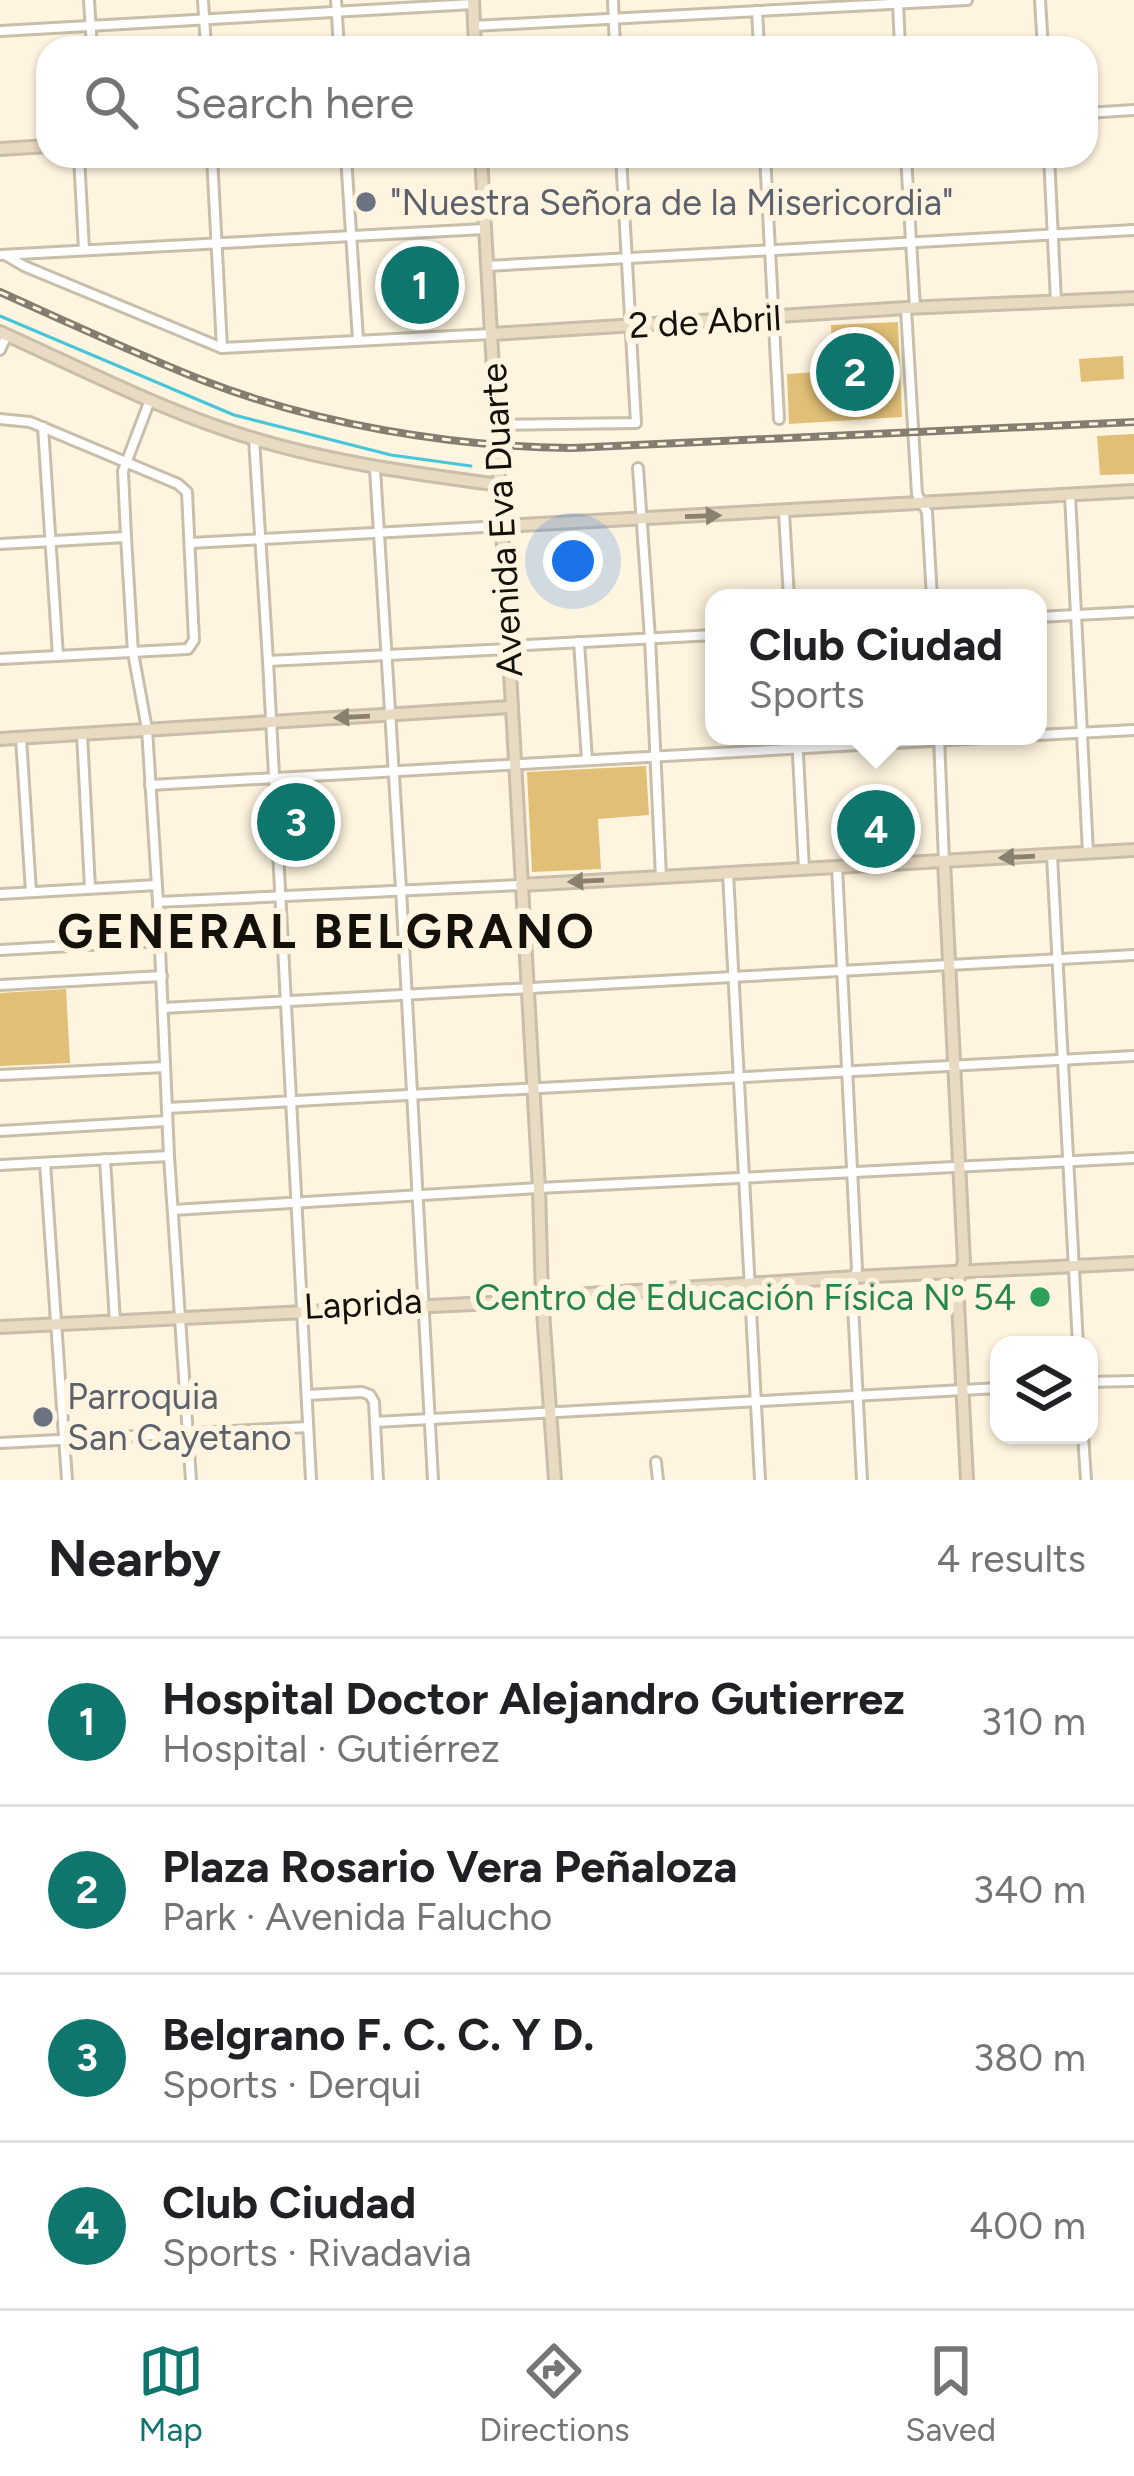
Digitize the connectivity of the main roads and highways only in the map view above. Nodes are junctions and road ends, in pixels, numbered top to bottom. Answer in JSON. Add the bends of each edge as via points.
{"nodes":[{"id":1,"x":473,"y":2,"type":"edge"},
{"id":2,"x":474,"y":36,"type":"edge"},
{"id":3,"x":36,"y":146,"type":"edge"},
{"id":4,"x":0,"y":148,"type":"edge"},
{"id":5,"x":481,"y":168,"type":"edge"},
{"id":6,"x":1134,"y":298,"type":"edge"},
{"id":7,"x":3,"y":333,"type":"edge"},
{"id":8,"x":492,"y":334,"type":"junction"},
{"id":9,"x":500,"y":484,"type":"junction"},
{"id":10,"x":1134,"y":491,"type":"edge"},
{"id":11,"x":502,"y":526,"type":"junction"},
{"id":12,"x":510,"y":707,"type":"junction"},
{"id":13,"x":0,"y":739,"type":"edge"},
{"id":14,"x":1134,"y":850,"type":"edge"},
{"id":15,"x":944,"y":861,"type":"junction"},
{"id":16,"x":521,"y":885,"type":"junction"},
{"id":17,"x":1134,"y":1263,"type":"edge"},
{"id":18,"x":961,"y":1272,"type":"junction"},
{"id":19,"x":542,"y":1297,"type":"junction"},
{"id":20,"x":0,"y":1324,"type":"edge"},
{"id":21,"x":555,"y":1480,"type":"edge"},
{"id":22,"x":968,"y":1480,"type":"edge"}],
"edges":[{"from":1,"to":2,"type":"main road"},
{"from":3,"to":4,"type":"main road"},
{"from":5,"to":8,"type":"main road","name":"Avenida Eva Duarte"},
{"from":6,"to":8,"type":"main road","name":"2 de Abril"},
{"from":7,"to":9,"type":"main road","via":[[254,439],[375,469]]},
{"from":8,"to":9,"type":"main road","name":"Avenida Eva Duarte"},
{"from":9,"to":11,"type":"main road","name":"Avenida Eva Duarte"},
{"from":11,"to":10,"type":"main road","one_way":true},
{"from":11,"to":12,"type":"main road","name":"Avenida Eva Duarte"},
{"from":12,"to":13,"type":"main road","one_way":true},
{"from":12,"to":16,"type":"main road","name":"Avenida Eva Duarte"},
{"from":14,"to":15,"type":"main road","one_way":true},
{"from":15,"to":16,"type":"main road","one_way":true},
{"from":15,"to":18,"type":"main road"},
{"from":16,"to":19,"type":"main road","name":"Avenida Eva Duarte"},
{"from":17,"to":18,"type":"main road","name":"Laprida"},
{"from":18,"to":19,"type":"main road","name":"Laprida"},
{"from":18,"to":22,"type":"main road"},
{"from":19,"to":20,"type":"main road","name":"Laprida"},
{"from":19,"to":21,"type":"main road","name":"Avenida Eva Duarte"}]}
